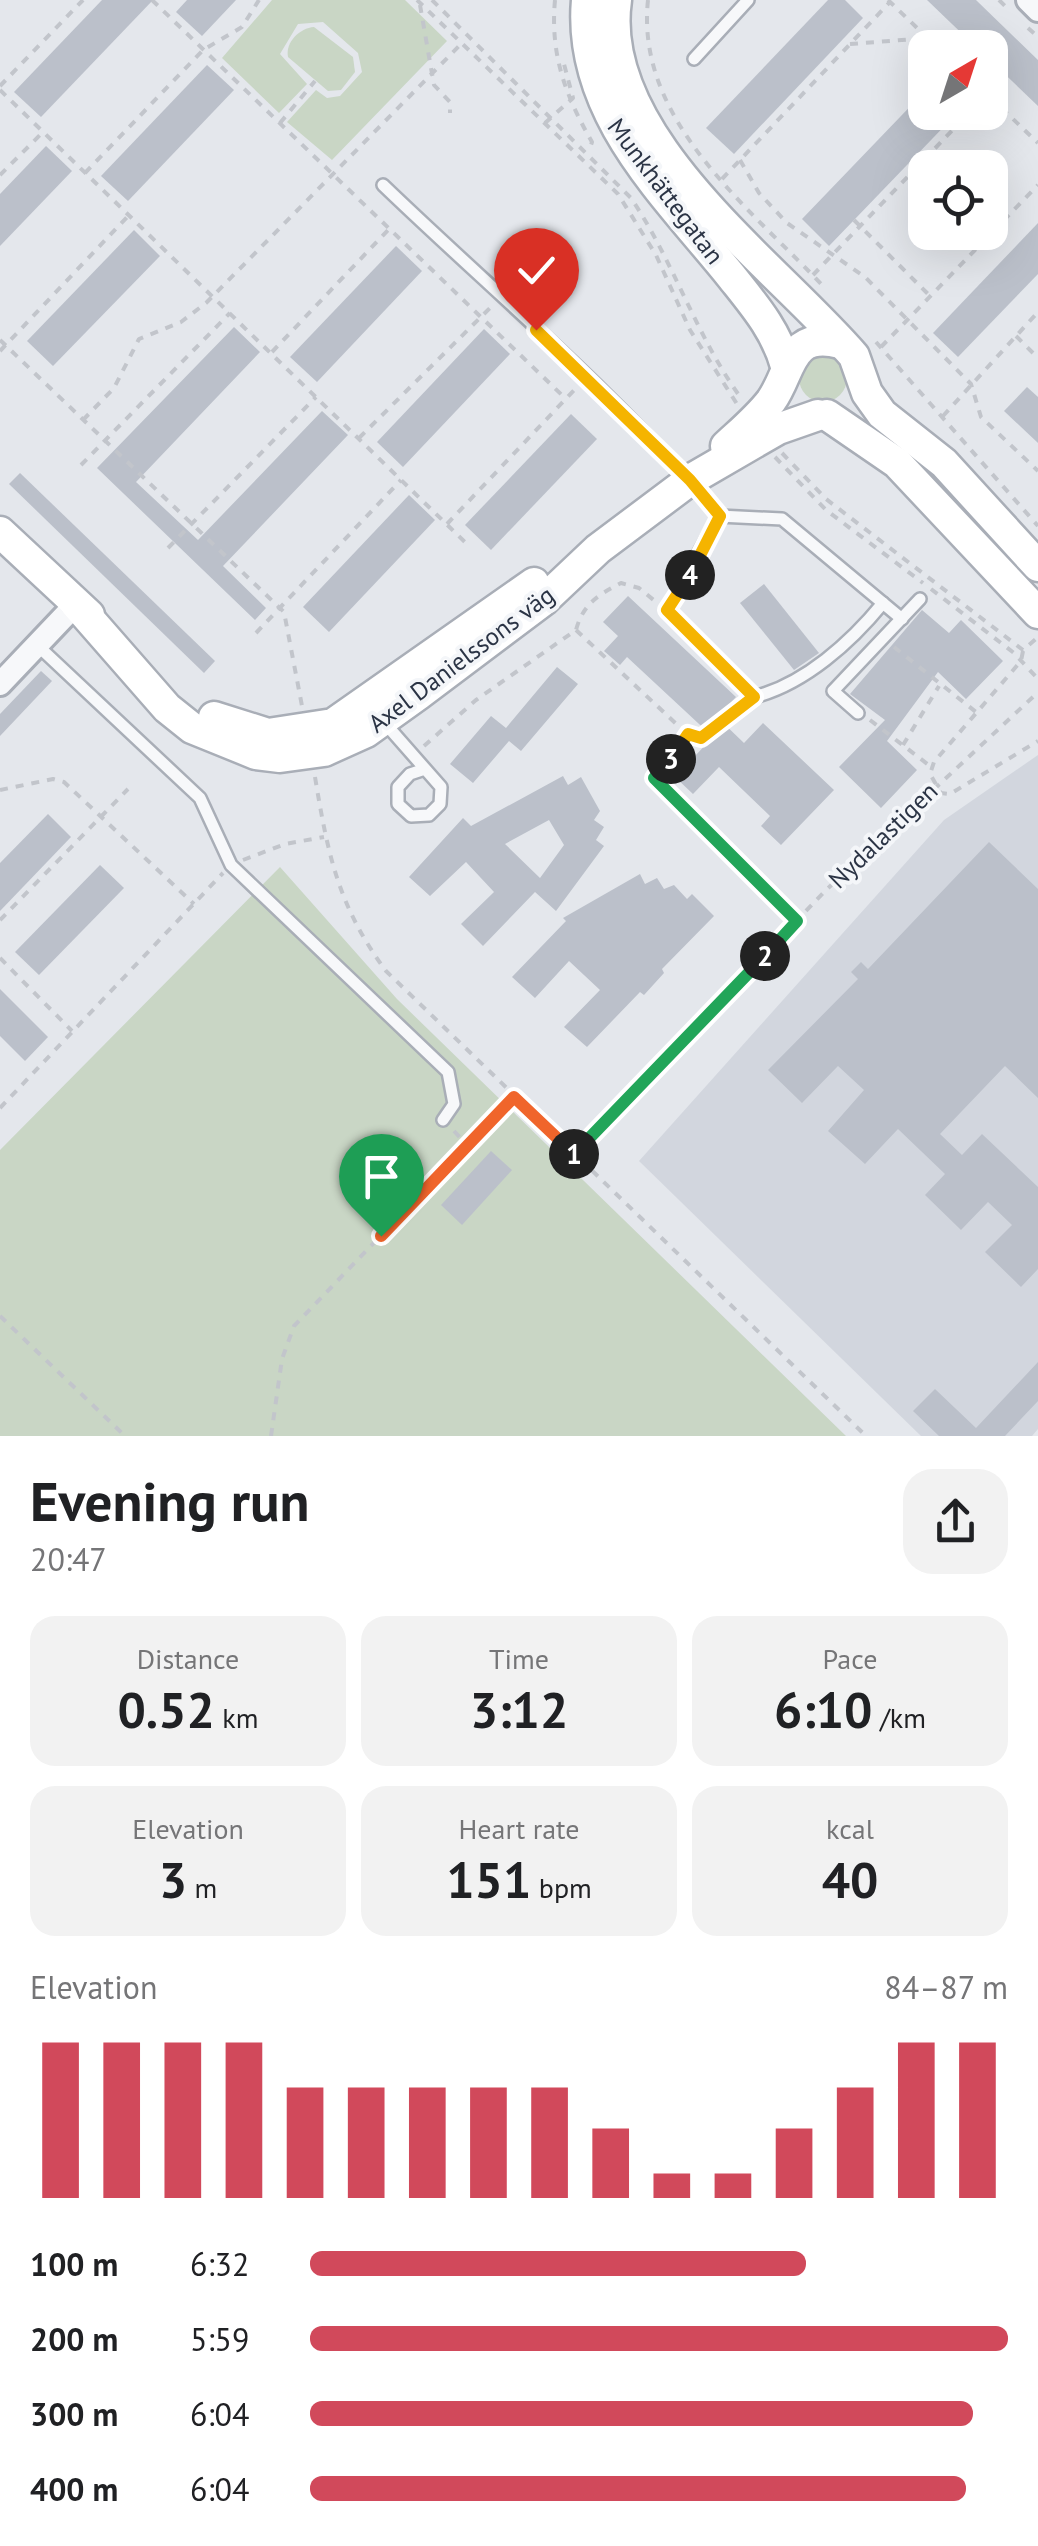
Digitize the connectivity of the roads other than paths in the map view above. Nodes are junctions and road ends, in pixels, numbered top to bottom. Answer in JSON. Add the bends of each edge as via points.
{"nodes":[{"id":1,"x":586,"y":0,"type":"edge"},
{"id":2,"x":616,"y":0,"type":"edge"},
{"id":3,"x":748,"y":0,"type":"edge"},
{"id":4,"x":1028,"y":0,"type":"edge"},
{"id":5,"x":1038,"y":10,"type":"edge"},
{"id":6,"x":694,"y":60,"type":"dead end"},
{"id":7,"x":383,"y":185,"type":"dead end"},
{"id":8,"x":840,"y":344,"type":"junction"},
{"id":9,"x":784,"y":372,"type":"junction"},
{"id":10,"x":861,"y":376,"type":"junction"},
{"id":11,"x":823,"y":415,"type":"junction"},
{"id":12,"x":690,"y":480,"type":"junction"},
{"id":13,"x":720,"y":516,"type":"junction"},
{"id":14,"x":0,"y":532,"type":"edge"},
{"id":15,"x":1038,"y":566,"type":"edge"},
{"id":16,"x":920,"y":599,"type":"dead end"},
{"id":17,"x":883,"y":603,"type":"junction"},
{"id":18,"x":76,"y":604,"type":"junction"},
{"id":19,"x":1038,"y":613,"type":"edge"},
{"id":20,"x":902,"y":619,"type":"junction"},
{"id":21,"x":37,"y":645,"type":"junction"},
{"id":22,"x":0,"y":684,"type":"edge"},
{"id":23,"x":375,"y":711,"type":"junction"},
{"id":24,"x":858,"y":713,"type":"road end"},
{"id":25,"x":425,"y":769,"type":"junction"},
{"id":26,"x":443,"y":1120,"type":"road end"}],
"edges":[{"from":1,"to":9,"type":"street","name":"Munkhättegatan","via":[[588,62],[604,108],[768,324]]},
{"from":2,"to":8,"type":"street","name":"Munkhättegatan","via":[[619,66],[653,134]]},
{"from":3,"to":6,"type":"lane"},
{"from":4,"to":5,"type":"street"},
{"from":7,"to":12,"type":"lane"},
{"from":8,"to":9,"type":"street","via":[[806,345]]},
{"from":8,"to":10,"type":"street","name":"Munkhättegatan","via":[[854,356]]},
{"from":9,"to":11,"type":"street","name":"Munkhättegatan","via":[[795,404]]},
{"from":9,"to":12,"type":"street","name":"Axel Danielssons väg","via":[[763,411]]},
{"from":10,"to":11,"type":"street","via":[[852,398]]},
{"from":10,"to":15,"type":"street","name":"Munkhättegatan","via":[[882,414],[944,462]]},
{"from":11,"to":12,"type":"street","name":"Axel Danielssons väg","via":[[778,430]]},
{"from":11,"to":19,"type":"street","name":"Munkhättegatan","via":[[897,463]]},
{"from":12,"to":13,"type":"lane"},
{"from":12,"to":23,"type":"street","name":"Axel Danielssons väg","via":[[598,549],[534,583]]},
{"from":13,"to":17,"type":"lane","via":[[782,520]]},
{"from":13,"to":17,"type":"lane","via":[[667,610],[754,697],[796,681],[861,630]]},
{"from":14,"to":18,"type":"street","name":"Axel Danielssons väg"},
{"from":16,"to":20,"type":"lane"},
{"from":17,"to":20,"type":"lane"},
{"from":18,"to":21,"type":"street"},
{"from":18,"to":23,"type":"street","name":"Axel Danielssons väg","via":[[180,694],[223,722],[289,734]]},
{"from":20,"to":24,"type":"lane","via":[[833,691]]},
{"from":21,"to":22,"type":"street"},
{"from":21,"to":26,"type":"lane","via":[[200,798],[231,865],[448,1072],[454,1104]]},
{"from":23,"to":25,"type":"lane"},
{"from":25,"to":25,"type":"lane","via":[[441,788],[440,804],[429,815],[410,816],[398,804],[398,787]]}]}
